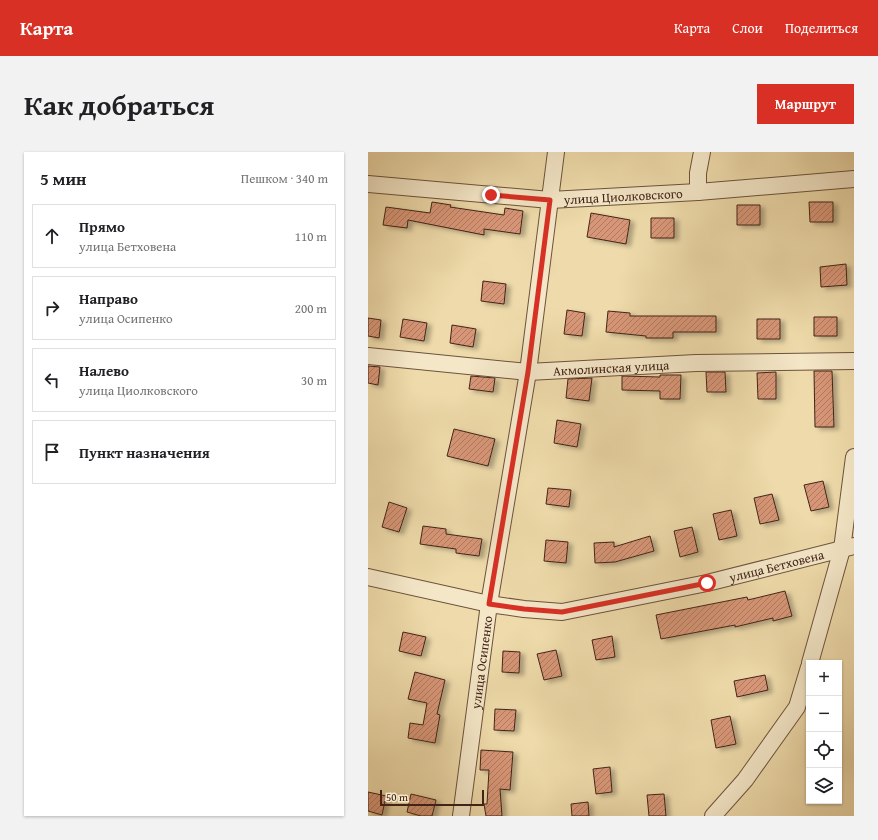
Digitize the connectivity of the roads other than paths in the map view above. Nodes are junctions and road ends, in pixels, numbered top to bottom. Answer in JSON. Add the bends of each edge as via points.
{"nodes":[{"id":1,"x":556,"y":152,"type":"edge"},
{"id":2,"x":702,"y":152,"type":"edge"},
{"id":3,"x":854,"y":179,"type":"edge"},
{"id":4,"x":368,"y":184,"type":"edge"},
{"id":5,"x":698,"y":192,"type":"junction"},
{"id":6,"x":550,"y":200,"type":"junction"},
{"id":7,"x":368,"y":356,"type":"edge"},
{"id":8,"x":854,"y":360,"type":"edge"},
{"id":9,"x":528,"y":372,"type":"junction"},
{"id":10,"x":854,"y":457,"type":"edge"},
{"id":11,"x":848,"y":548,"type":"edge"},
{"id":12,"x":368,"y":577,"type":"edge"},
{"id":13,"x":489,"y":604,"type":"junction"},
{"id":14,"x":811,"y":660,"type":"edge"},
{"id":15,"x":806,"y":677,"type":"edge"},
{"id":16,"x":461,"y":816,"type":"edge"},
{"id":17,"x":713,"y":816,"type":"edge"}],
"edges":[{"from":1,"to":6,"type":"street","name":"улица Осипенко"},
{"from":2,"to":5,"type":"street"},
{"from":3,"to":5,"type":"street","name":"улица Циолковского"},
{"from":4,"to":6,"type":"street","name":"улица Циолковского"},
{"from":5,"to":6,"type":"street","name":"улица Циолковского"},
{"from":6,"to":9,"type":"street","name":"улица Осипенко"},
{"from":7,"to":9,"type":"street","name":"Акмолинская улица"},
{"from":8,"to":9,"type":"street","name":"Акмолинская улица"},
{"from":9,"to":13,"type":"street","name":"улица Осипенко"},
{"from":10,"to":11,"type":"street"},
{"from":11,"to":13,"type":"street","name":"улица Бетховена","via":[[707,583],[562,612]]},
{"from":11,"to":14,"type":"street"},
{"from":12,"to":13,"type":"street","name":"улица Бетховена"},
{"from":13,"to":16,"type":"street","name":"улица Осипенко"},
{"from":15,"to":17,"type":"street","via":[[797,707],[745,780]]}]}
